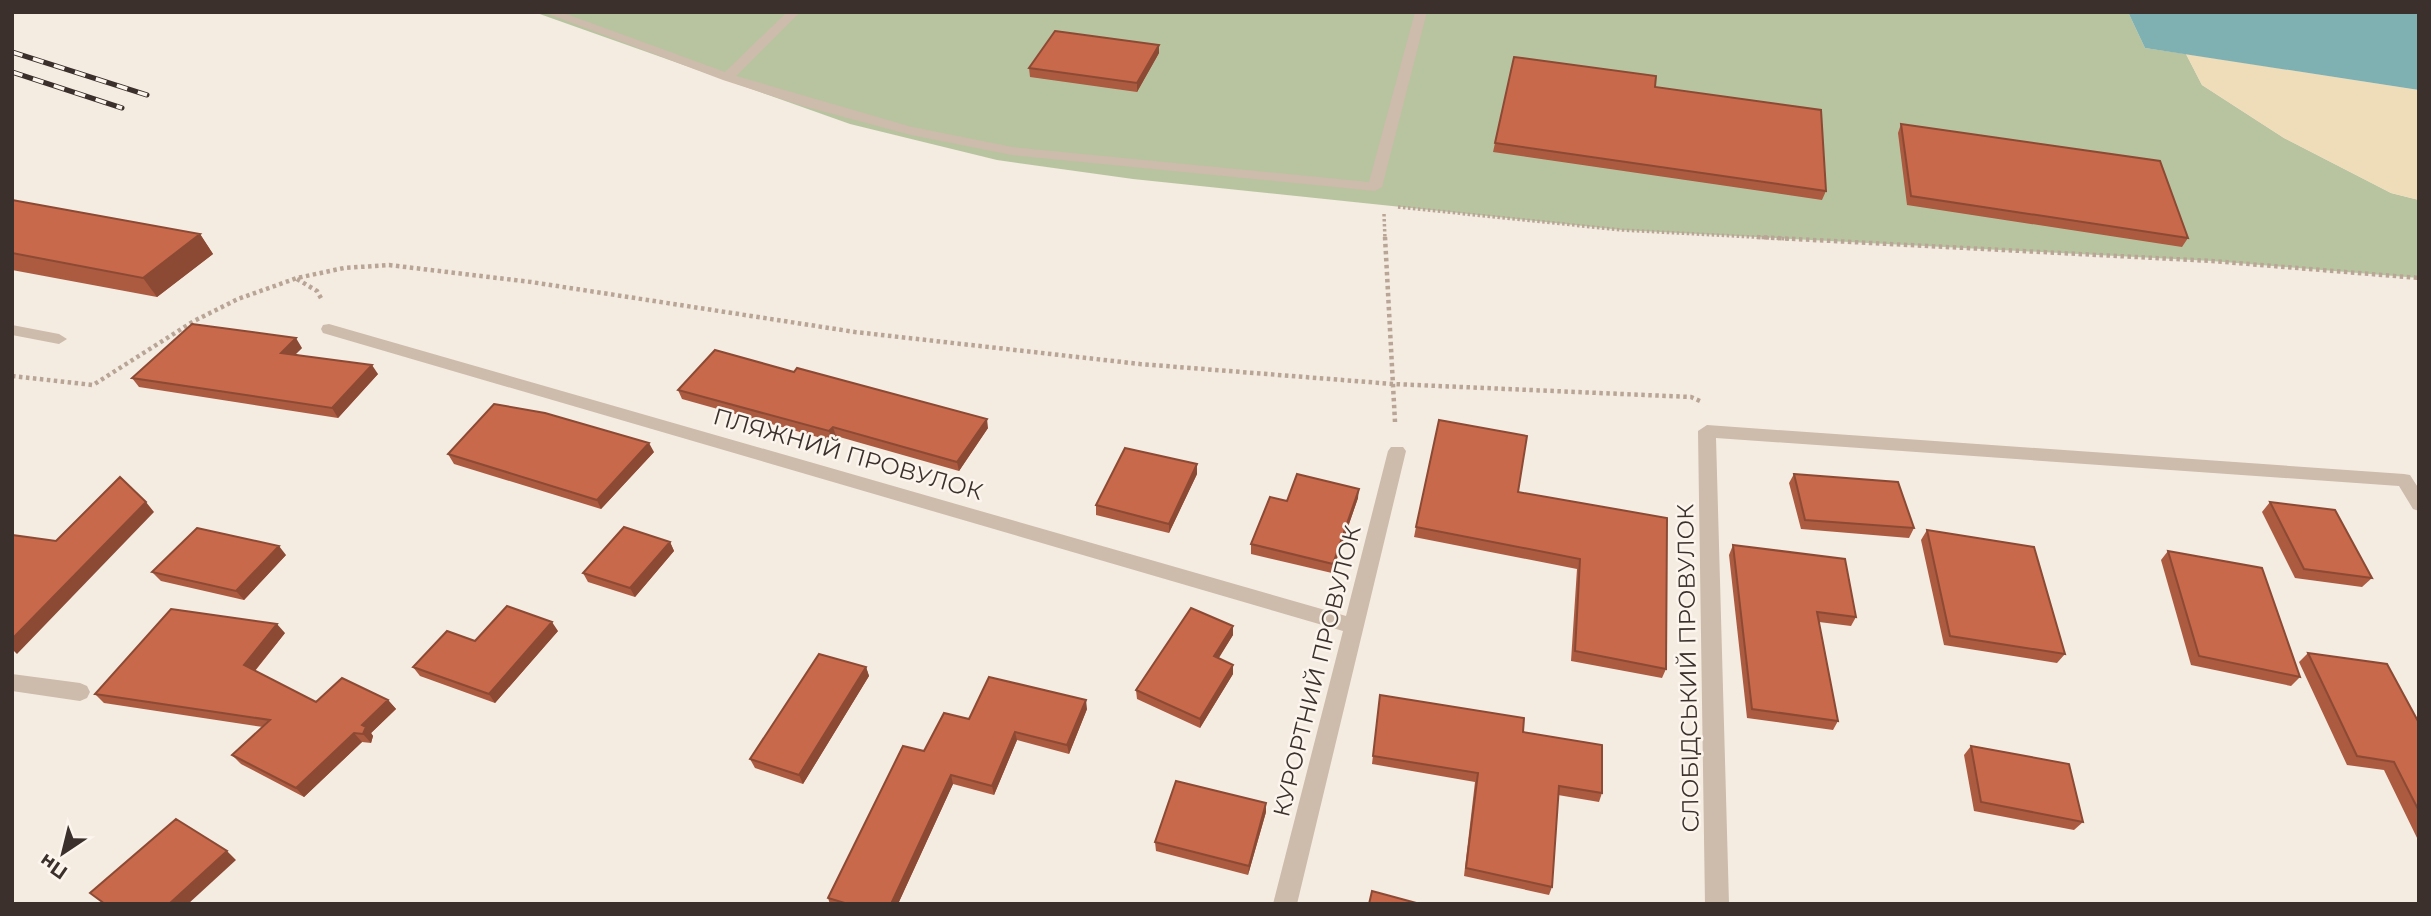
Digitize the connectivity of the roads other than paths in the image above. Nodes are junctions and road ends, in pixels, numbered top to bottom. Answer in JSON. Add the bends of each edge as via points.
{"nodes":[{"id":1,"x":549,"y":12,"type":"edge"},
{"id":2,"x":794,"y":12,"type":"edge"},
{"id":3,"x":1421,"y":12,"type":"edge"},
{"id":4,"x":727,"y":77,"type":"junction"},
{"id":5,"x":330,"y":329,"type":"dead end"},
{"id":6,"x":12,"y":330,"type":"edge"},
{"id":7,"x":59,"y":339,"type":"dead end"},
{"id":8,"x":1397,"y":451,"type":"road end"},
{"id":9,"x":2419,"y":504,"type":"edge"},
{"id":10,"x":1353,"y":626,"type":"junction"},
{"id":11,"x":12,"y":682,"type":"edge"},
{"id":12,"x":80,"y":692,"type":"dead end"},
{"id":13,"x":1284,"y":904,"type":"edge"},
{"id":14,"x":1717,"y":904,"type":"edge"}],
"edges":[{"from":1,"to":4,"type":"street"},
{"from":2,"to":4,"type":"street"},
{"from":3,"to":4,"type":"street","via":[[1375,187],[1012,151],[911,131]]},
{"from":5,"to":10,"type":"street","name":"ПЛЯЖНИЙ ПРОВУЛОК"},
{"from":6,"to":7,"type":"street"},
{"from":8,"to":10,"type":"street","name":"КУРОРТНИЙ ПРОВУЛОК"},
{"from":9,"to":14,"type":"street","name":"СЛОБІДСЬКИЙ ПРОВУЛОК","via":[[2404,480],[1707,431]]},
{"from":10,"to":13,"type":"street","name":"КУРОРТНИЙ ПРОВУЛОК"},
{"from":11,"to":12,"type":"street"}]}
